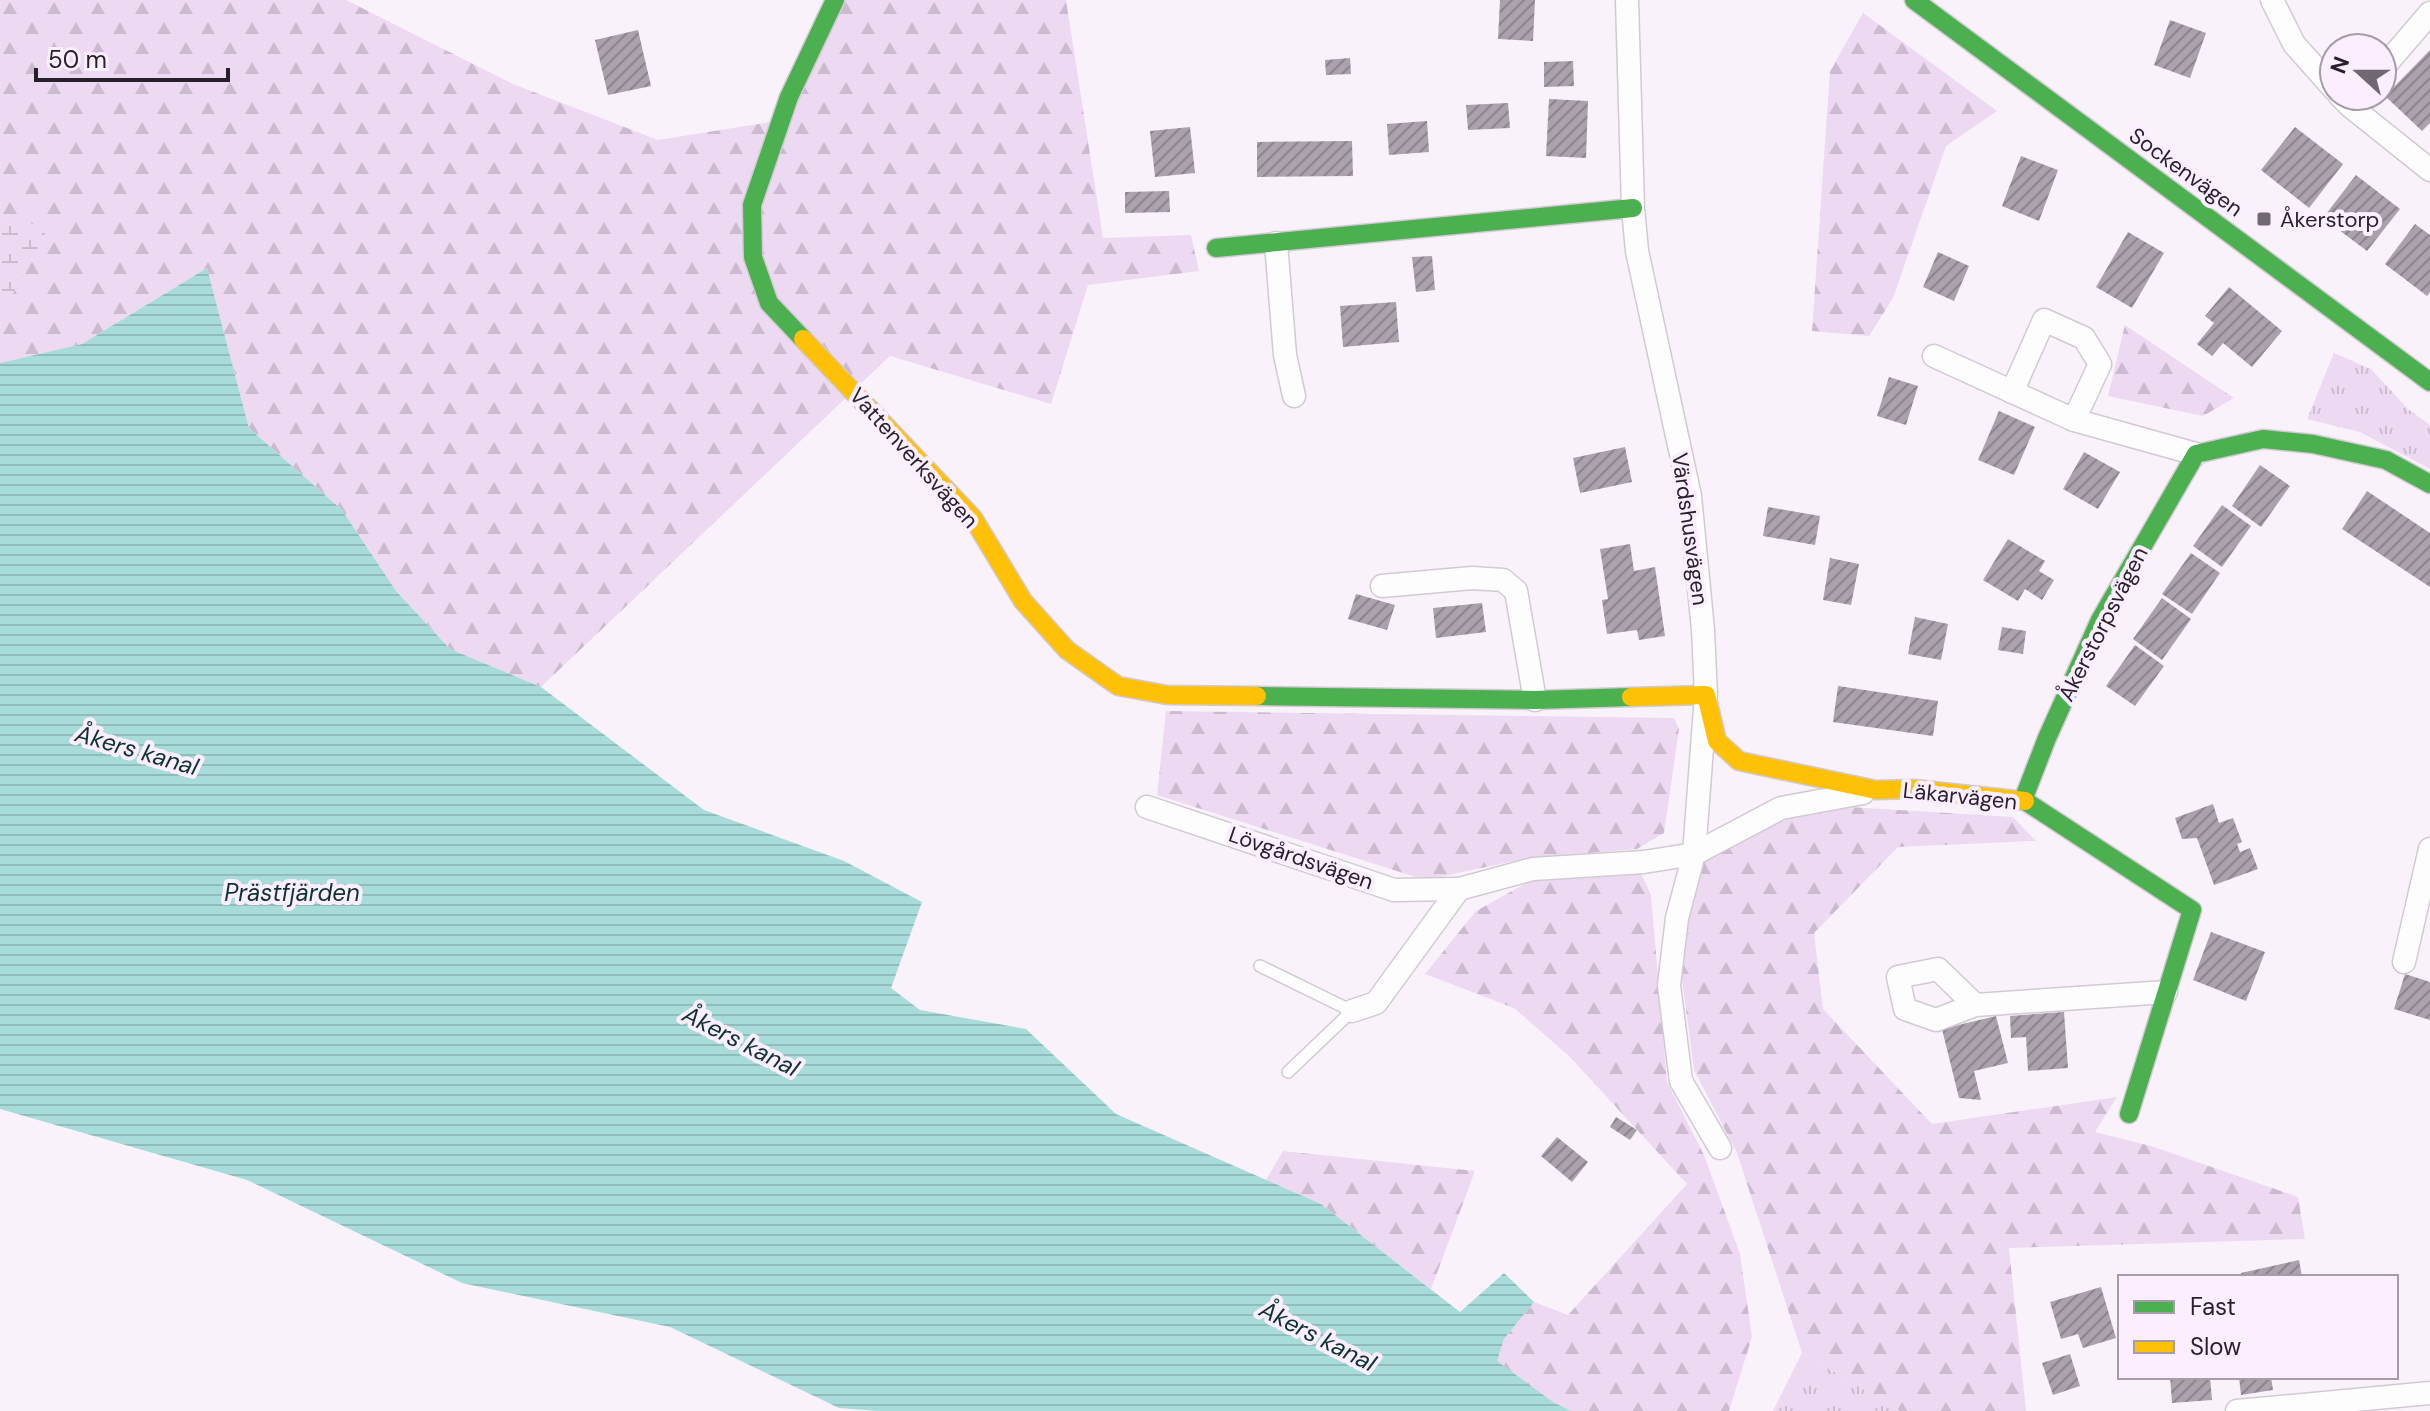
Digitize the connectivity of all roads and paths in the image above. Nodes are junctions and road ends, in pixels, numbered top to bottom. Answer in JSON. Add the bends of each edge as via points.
{"nodes":[{"id":1,"x":835,"y":0,"type":"edge"},
{"id":2,"x":1627,"y":0,"type":"edge"},
{"id":3,"x":1914,"y":0,"type":"edge"},
{"id":4,"x":2272,"y":0,"type":"edge"},
{"id":5,"x":2430,"y":13,"type":"edge"},
{"id":6,"x":2398,"y":50,"type":"edge"},
{"id":7,"x":2318,"y":71,"type":"edge"},
{"id":8,"x":2364,"y":112,"type":"edge"},
{"id":9,"x":2430,"y":170,"type":"edge"},
{"id":10,"x":1633,"y":208,"type":"junction"},
{"id":11,"x":1276,"y":243,"type":"junction"},
{"id":12,"x":1216,"y":248,"type":"dead end"},
{"id":13,"x":1934,"y":356,"type":"dead end"},
{"id":14,"x":2430,"y":382,"type":"edge"},
{"id":15,"x":2012,"y":392,"type":"junction"},
{"id":16,"x":1294,"y":396,"type":"dead end"},
{"id":17,"x":2074,"y":420,"type":"junction"},
{"id":18,"x":2196,"y":454,"type":"junction"},
{"id":19,"x":2430,"y":484,"type":"edge"},
{"id":20,"x":1382,"y":586,"type":"dead end"},
{"id":21,"x":1706,"y":695,"type":"junction"},
{"id":22,"x":1535,"y":700,"type":"junction"},
{"id":23,"x":1876,"y":790,"type":"junction"},
{"id":24,"x":2023,"y":800,"type":"junction"},
{"id":25,"x":1147,"y":807,"type":"dead end"},
{"id":26,"x":2430,"y":849,"type":"edge"},
{"id":27,"x":1694,"y":854,"type":"junction"},
{"id":28,"x":1459,"y":889,"type":"junction"},
{"id":29,"x":2404,"y":962,"type":"dead end"},
{"id":30,"x":1260,"y":966,"type":"dead end"},
{"id":31,"x":2166,"y":992,"type":"junction"},
{"id":32,"x":1975,"y":1005,"type":"dead end"},
{"id":33,"x":1352,"y":1011,"type":"junction"},
{"id":34,"x":1288,"y":1072,"type":"dead end"},
{"id":35,"x":2129,"y":1114,"type":"dead end"},
{"id":36,"x":1720,"y":1148,"type":"dead end"},
{"id":37,"x":2430,"y":1393,"type":"edge"},
{"id":38,"x":2237,"y":1411,"type":"edge"}],
"edges":[{"from":1,"to":22,"type":"street","name":"Vattenverksvägen","via":[[789,97],[752,205],[753,257],[769,303],[973,518],[1023,601],[1067,650],[1118,686],[1167,695]]},
{"from":2,"to":10,"type":"street","name":"Värdshusvägen"},
{"from":3,"to":14,"type":"street","name":"Sockenvägen"},
{"from":4,"to":7,"type":"street","via":[[2294,44]]},
{"from":5,"to":6,"type":"street"},
{"from":8,"to":9,"type":"street"},
{"from":10,"to":11,"type":"street"},
{"from":10,"to":21,"type":"street","name":"Värdshusvägen","via":[[1637,251],[1690,496]]},
{"from":11,"to":12,"type":"street"},
{"from":11,"to":16,"type":"street","via":[[1285,355]]},
{"from":13,"to":15,"type":"street"},
{"from":15,"to":17,"type":"street"},
{"from":15,"to":17,"type":"street","via":[[2044,320],[2084,338],[2100,364]]},
{"from":17,"to":18,"type":"street"},
{"from":18,"to":19,"type":"street","via":[[2263,439],[2313,444],[2386,460]]},
{"from":18,"to":24,"type":"street","name":"Åkerstorpsvägen","via":[[2100,620]]},
{"from":20,"to":22,"type":"street","via":[[1503,580],[1516,591]]},
{"from":21,"to":22,"type":"street","name":"Vattenverksvägen"},
{"from":21,"to":23,"type":"street","name":"Läkarvägen","via":[[1717,741],[1739,761]]},
{"from":21,"to":27,"type":"street","name":"Värdshusvägen"},
{"from":23,"to":24,"type":"street","name":"Läkarvägen"},
{"from":23,"to":27,"type":"street","via":[[1781,808]]},
{"from":24,"to":31,"type":"street","name":"Läkarvägen","via":[[2192,910]]},
{"from":25,"to":28,"type":"street","name":"Lövgårdsvägen","via":[[1394,890]]},
{"from":26,"to":29,"type":"street"},
{"from":27,"to":28,"type":"street","name":"Lövgårdsvägen","via":[[1533,869]]},
{"from":27,"to":36,"type":"street","name":"Värdshusvägen","via":[[1677,918],[1669,985],[1681,1081]]},
{"from":28,"to":33,"type":"street","via":[[1376,1003]]},
{"from":30,"to":33,"type":"lane"},
{"from":31,"to":32,"type":"street"},
{"from":31,"to":35,"type":"street","name":"Läkarvägen"},
{"from":33,"to":34,"type":"lane"},
{"from":37,"to":38,"type":"street"}]}
